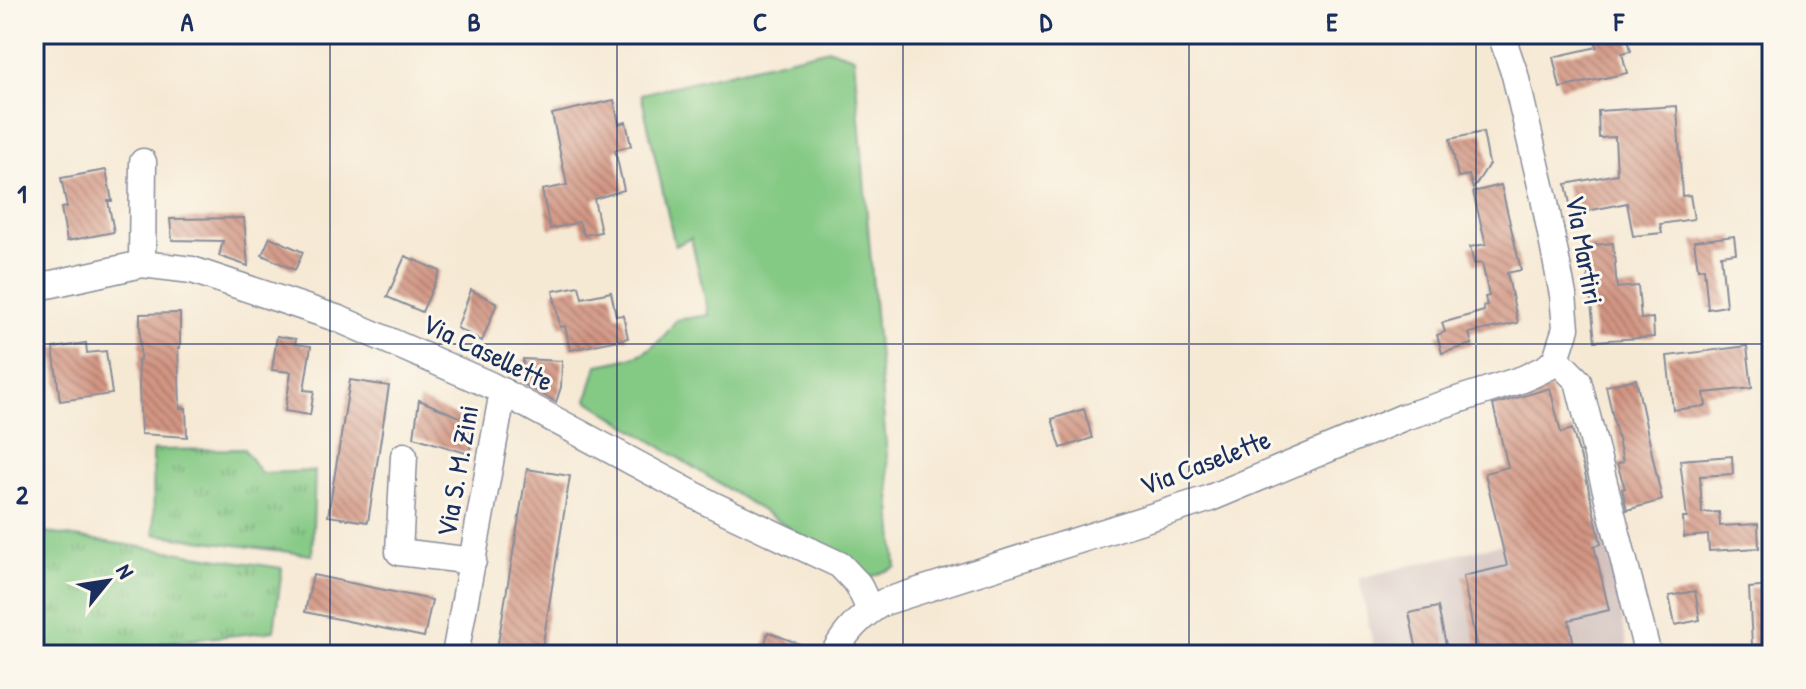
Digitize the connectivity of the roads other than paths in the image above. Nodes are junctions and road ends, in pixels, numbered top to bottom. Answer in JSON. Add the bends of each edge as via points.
{"nodes":[{"id":1,"x":1502,"y":35,"type":"edge"},
{"id":2,"x":143,"y":162,"type":"dead end"},
{"id":3,"x":142,"y":264,"type":"junction"},
{"id":4,"x":34,"y":288,"type":"edge"},
{"id":5,"x":1556,"y":359,"type":"junction"},
{"id":6,"x":503,"y":391,"type":"junction"},
{"id":7,"x":404,"y":456,"type":"dead end"},
{"id":8,"x":473,"y":561,"type":"junction"},
{"id":9,"x":870,"y":610,"type":"junction"},
{"id":10,"x":1651,"y":652,"type":"edge"},
{"id":11,"x":455,"y":655,"type":"edge"},
{"id":12,"x":833,"y":655,"type":"edge"}],
"edges":[{"from":1,"to":5,"type":"street","name":"Via Martiri","via":[[1563,295],[1566,328]]},
{"from":2,"to":3,"type":"street"},
{"from":3,"to":4,"type":"street","name":"Via Casellette"},
{"from":3,"to":6,"type":"street","name":"Via Casellette","via":[[192,270],[339,319]]},
{"from":5,"to":9,"type":"street","name":"Via Caselette","via":[[1539,374],[1404,417],[1208,499],[913,591]]},
{"from":5,"to":10,"type":"street","via":[[1578,381]]},
{"from":6,"to":8,"type":"street","name":"Via S. M. Zini"},
{"from":6,"to":9,"type":"street","name":"Via Casellette","via":[[711,504],[840,565],[858,584]]},
{"from":7,"to":8,"type":"street","name":"Via S. M. Zini","via":[[399,552]]},
{"from":8,"to":11,"type":"street","name":"Via S. M. Zini"},
{"from":9,"to":12,"type":"street"}]}
